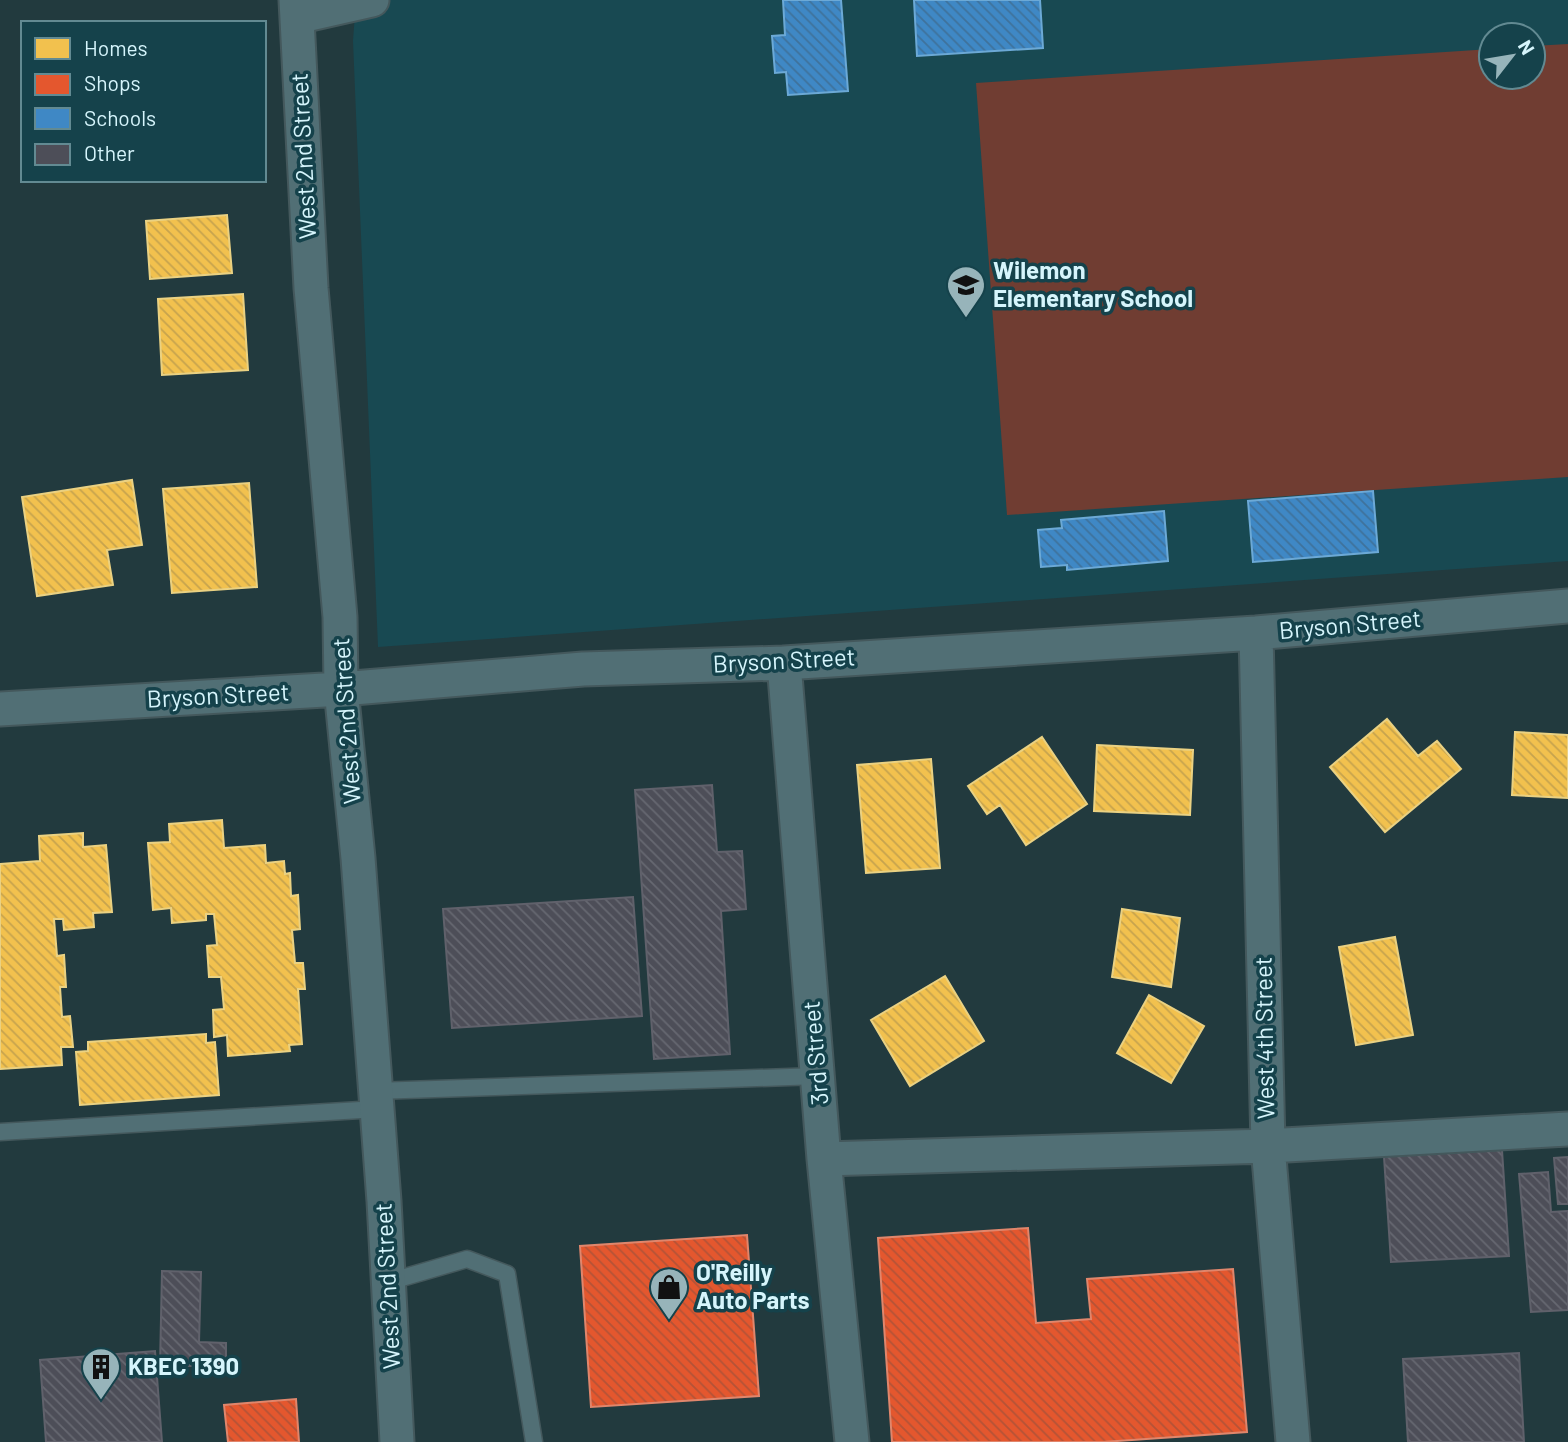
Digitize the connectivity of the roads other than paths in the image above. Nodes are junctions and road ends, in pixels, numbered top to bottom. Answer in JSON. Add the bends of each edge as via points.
{"nodes":[{"id":1,"x":372,"y":0,"type":"edge"},
{"id":2,"x":296,"y":9,"type":"edge"},
{"id":3,"x":1568,"y":606,"type":"edge"},
{"id":4,"x":1256,"y":633,"type":"junction"},
{"id":5,"x":784,"y":663,"type":"junction"},
{"id":6,"x":341,"y":689,"type":"junction"},
{"id":7,"x":0,"y":709,"type":"edge"},
{"id":8,"x":818,"y":1076,"type":"junction"},
{"id":9,"x":376,"y":1100,"type":"junction"},
{"id":10,"x":1568,"y":1129,"type":"edge"},
{"id":11,"x":0,"y":1132,"type":"edge"},
{"id":12,"x":1268,"y":1146,"type":"junction"},
{"id":13,"x":824,"y":1159,"type":"junction"},
{"id":14,"x":388,"y":1282,"type":"junction"},
{"id":15,"x":397,"y":1442,"type":"edge"},
{"id":16,"x":534,"y":1442,"type":"edge"},
{"id":17,"x":852,"y":1442,"type":"edge"},
{"id":18,"x":1293,"y":1442,"type":"edge"}],
"edges":[{"from":1,"to":2,"type":"street"},
{"from":2,"to":6,"type":"street","name":"West 2nd Street","via":[[311,288],[340,617]]},
{"from":3,"to":4,"type":"street","name":"Bryson Street"},
{"from":4,"to":5,"type":"street","name":"Bryson Street"},
{"from":4,"to":12,"type":"street","name":"West 4th Street"},
{"from":5,"to":6,"type":"street","name":"Bryson Street","via":[[583,669]]},
{"from":5,"to":8,"type":"street","name":"3rd Street"},
{"from":6,"to":7,"type":"street","name":"Bryson Street"},
{"from":6,"to":9,"type":"street","name":"West 2nd Street"},
{"from":8,"to":9,"type":"lane"},
{"from":8,"to":13,"type":"street","name":"3rd Street"},
{"from":9,"to":11,"type":"lane"},
{"from":9,"to":14,"type":"street","name":"West 2nd Street"},
{"from":10,"to":12,"type":"street"},
{"from":12,"to":13,"type":"street"},
{"from":12,"to":18,"type":"street","name":"West 4th Street"},
{"from":13,"to":17,"type":"street","name":"3rd Street"},
{"from":14,"to":15,"type":"street","name":"West 2nd Street"},
{"from":14,"to":16,"type":"lane","via":[[467,1259],[507,1274]]}]}
